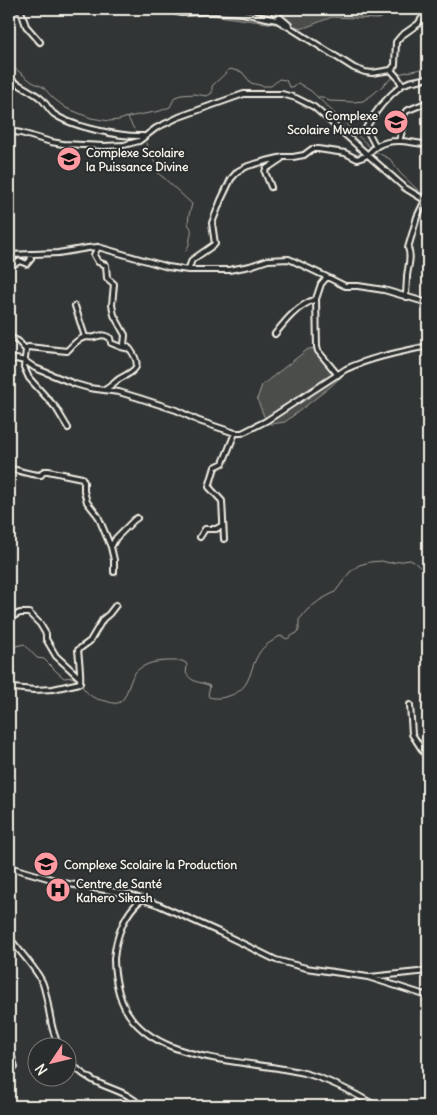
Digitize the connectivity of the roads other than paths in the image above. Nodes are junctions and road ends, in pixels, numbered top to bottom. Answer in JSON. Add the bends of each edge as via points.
{"nodes":[{"id":1,"x":166,"y":9,"type":"edge"},
{"id":2,"x":273,"y":9,"type":"edge"},
{"id":3,"x":428,"y":9,"type":"edge"},
{"id":4,"x":9,"y":10,"type":"edge"},
{"id":5,"x":294,"y":30,"type":"junction"},
{"id":6,"x":40,"y":42,"type":"dead end"},
{"id":7,"x":392,"y":71,"type":"junction"},
{"id":8,"x":428,"y":78,"type":"edge"},
{"id":9,"x":9,"y":79,"type":"edge"},
{"id":10,"x":402,"y":85,"type":"junction"},
{"id":11,"x":428,"y":102,"type":"edge"},
{"id":12,"x":9,"y":131,"type":"edge"},
{"id":13,"x":143,"y":136,"type":"junction"},
{"id":14,"x":399,"y":141,"type":"junction"},
{"id":15,"x":428,"y":145,"type":"edge"},
{"id":16,"x":376,"y":147,"type":"junction"},
{"id":17,"x":369,"y":155,"type":"junction"},
{"id":18,"x":283,"y":157,"type":"junction"},
{"id":19,"x":271,"y":187,"type":"dead end"},
{"id":20,"x":426,"y":201,"type":"edge"},
{"id":21,"x":98,"y":248,"type":"junction"},
{"id":22,"x":30,"y":254,"type":"junction"},
{"id":23,"x":9,"y":255,"type":"edge"},
{"id":24,"x":9,"y":266,"type":"edge"},
{"id":25,"x":188,"y":270,"type":"junction"},
{"id":26,"x":327,"y":277,"type":"junction"},
{"id":27,"x":406,"y":297,"type":"junction"},
{"id":28,"x":316,"y":299,"type":"junction"},
{"id":29,"x":428,"y":303,"type":"edge"},
{"id":30,"x":76,"y":306,"type":"dead end"},
{"id":31,"x":274,"y":334,"type":"dead end"},
{"id":32,"x":9,"y":337,"type":"edge"},
{"id":33,"x":85,"y":337,"type":"junction"},
{"id":34,"x":428,"y":346,"type":"edge"},
{"id":35,"x":130,"y":348,"type":"junction"},
{"id":36,"x":26,"y":350,"type":"junction"},
{"id":37,"x":9,"y":361,"type":"edge"},
{"id":38,"x":25,"y":361,"type":"junction"},
{"id":39,"x":338,"y":375,"type":"junction"},
{"id":40,"x":106,"y":389,"type":"junction"},
{"id":41,"x":68,"y":428,"type":"dead end"},
{"id":42,"x":235,"y":433,"type":"junction"},
{"id":43,"x":9,"y":468,"type":"edge"},
{"id":44,"x":137,"y":518,"type":"dead end"},
{"id":45,"x":223,"y":526,"type":"junction"},
{"id":46,"x":200,"y":537,"type":"dead end"},
{"id":47,"x":224,"y":539,"type":"dead end"},
{"id":48,"x":111,"y":547,"type":"junction"},
{"id":49,"x":114,"y":572,"type":"dead end"},
{"id":50,"x":116,"y":605,"type":"dead end"},
{"id":51,"x":9,"y":618,"type":"edge"},
{"id":52,"x":80,"y":678,"type":"junction"},
{"id":53,"x":13,"y":688,"type":"dead end"},
{"id":54,"x":410,"y":705,"type":"dead end"},
{"id":55,"x":428,"y":758,"type":"edge"},
{"id":56,"x":9,"y":867,"type":"edge"},
{"id":57,"x":142,"y":899,"type":"junction"},
{"id":58,"x":9,"y":937,"type":"edge"},
{"id":59,"x":428,"y":971,"type":"edge"},
{"id":60,"x":368,"y":977,"type":"junction"},
{"id":61,"x":428,"y":996,"type":"edge"},
{"id":62,"x":55,"y":1038,"type":"edge"},
{"id":63,"x":9,"y":1040,"type":"edge"},
{"id":64,"x":15,"y":1067,"type":"dead end"},
{"id":65,"x":78,"y":1069,"type":"edge"},
{"id":66,"x":141,"y":1106,"type":"edge"},
{"id":67,"x":376,"y":1106,"type":"edge"}],
"edges":[{"from":1,"to":5,"type":"street","via":[[182,13],[212,11],[256,15],[277,20]]},
{"from":2,"to":5,"type":"street"},
{"from":3,"to":7,"type":"street","via":[[418,24],[396,42]]},
{"from":4,"to":6,"type":"street","via":[[21,11],[26,26]]},
{"from":5,"to":7,"type":"street","via":[[354,68],[372,73]]},
{"from":7,"to":10,"type":"street"},
{"from":8,"to":10,"type":"street"},
{"from":9,"to":13,"type":"street","via":[[40,97],[64,120],[126,136]]},
{"from":10,"to":16,"type":"street","via":[[384,102],[366,128]]},
{"from":11,"to":14,"type":"street","via":[[406,111]]},
{"from":12,"to":13,"type":"street","via":[[63,144],[104,146],[133,143]]},
{"from":13,"to":17,"type":"street","via":[[179,117],[244,94],[282,94],[314,107]]},
{"from":14,"to":15,"type":"street"},
{"from":14,"to":16,"type":"street"},
{"from":16,"to":17,"type":"street"},
{"from":17,"to":18,"type":"street","via":[[357,158],[345,153],[312,149],[304,155]]},
{"from":17,"to":20,"type":"street"},
{"from":18,"to":19,"type":"street","via":[[266,169]]},
{"from":18,"to":25,"type":"street","via":[[248,166],[231,179],[212,223],[215,244],[192,260]]},
{"from":20,"to":27,"type":"street","via":[[417,217],[408,248],[410,263]]},
{"from":21,"to":22,"type":"street"},
{"from":21,"to":25,"type":"street"},
{"from":21,"to":35,"type":"street","via":[[94,255],[98,262],[106,265],[108,278],[114,284],[114,315],[125,335],[124,345]]},
{"from":22,"to":23,"type":"street"},
{"from":22,"to":24,"type":"street","via":[[27,264],[20,261]]},
{"from":25,"to":26,"type":"street","via":[[229,270],[268,260],[289,259]]},
{"from":26,"to":27,"type":"street","via":[[345,286],[384,290]]},
{"from":26,"to":28,"type":"street"},
{"from":27,"to":29,"type":"street"},
{"from":28,"to":31,"type":"street","via":[[288,317]]},
{"from":28,"to":39,"type":"street","via":[[317,348]]},
{"from":30,"to":33,"type":"street"},
{"from":32,"to":36,"type":"street"},
{"from":33,"to":35,"type":"street","via":[[106,335],[111,343]]},
{"from":33,"to":36,"type":"street","via":[[67,351],[28,347]]},
{"from":34,"to":39,"type":"street","via":[[380,356]]},
{"from":35,"to":40,"type":"street","via":[[137,363],[136,369]]},
{"from":36,"to":38,"type":"street"},
{"from":37,"to":38,"type":"street"},
{"from":38,"to":40,"type":"street","via":[[75,384]]},
{"from":38,"to":41,"type":"street","via":[[24,367],[30,378],[56,408]]},
{"from":39,"to":42,"type":"street","via":[[262,423]]},
{"from":40,"to":42,"type":"street","via":[[176,410]]},
{"from":42,"to":45,"type":"street","via":[[223,463],[215,467],[209,487],[222,500]]},
{"from":43,"to":48,"type":"street","via":[[38,475],[48,471],[82,478],[87,502],[98,516]]},
{"from":44,"to":48,"type":"street"},
{"from":45,"to":46,"type":"street","via":[[205,529]]},
{"from":45,"to":47,"type":"street"},
{"from":48,"to":49,"type":"street"},
{"from":50,"to":52,"type":"street","via":[[90,641],[78,650]]},
{"from":51,"to":52,"type":"street","via":[[29,613],[40,624],[56,656]]},
{"from":52,"to":53,"type":"street","via":[[80,683],[53,689]]},
{"from":54,"to":55,"type":"street","via":[[412,734]]},
{"from":56,"to":57,"type":"street"},
{"from":57,"to":60,"type":"street","via":[[276,960]]},
{"from":57,"to":67,"type":"street","via":[[132,908],[121,928],[114,965],[121,1002],[139,1027],[152,1037],[187,1052],[303,1072],[330,1081]]},
{"from":58,"to":62,"type":"street","via":[[43,984]]},
{"from":59,"to":60,"type":"street"},
{"from":60,"to":61,"type":"street"},
{"from":63,"to":64,"type":"street"},
{"from":65,"to":66,"type":"street","via":[[131,1097]]}]}
